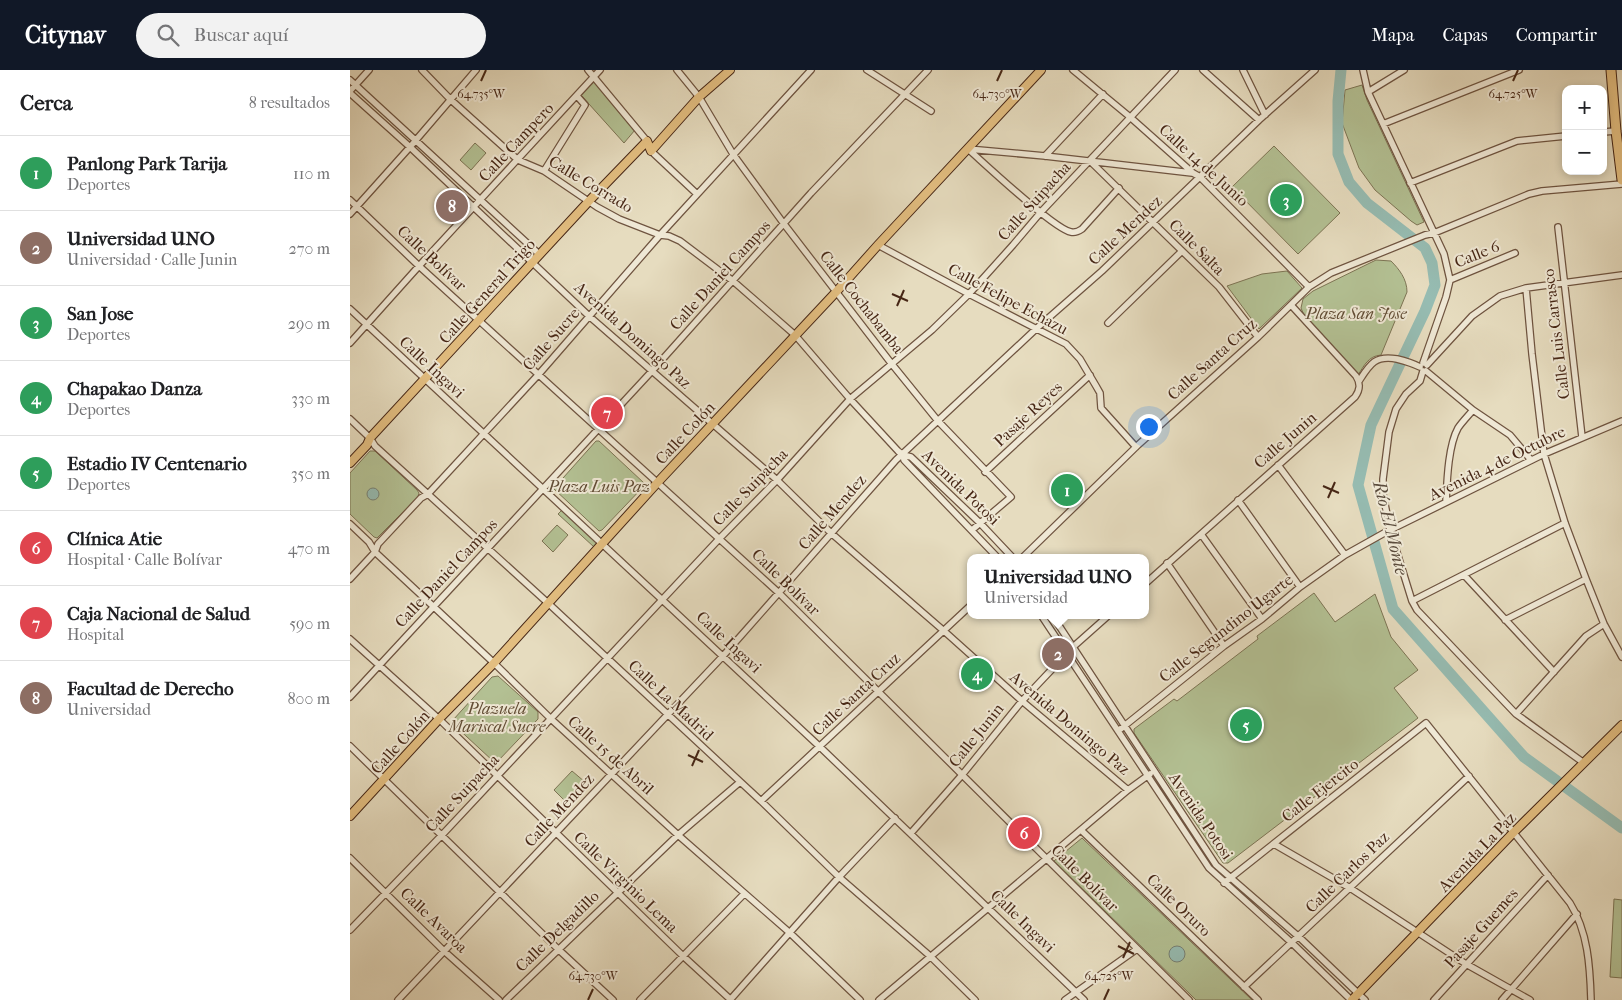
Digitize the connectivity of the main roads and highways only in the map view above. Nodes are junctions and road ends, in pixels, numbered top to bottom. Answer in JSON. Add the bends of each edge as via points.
{"nodes":[{"id":1,"x":730,"y":70,"type":"edge"},
{"id":2,"x":1041,"y":70,"type":"edge"},
{"id":3,"x":1611,"y":70,"type":"edge"},
{"id":4,"x":1622,"y":180,"type":"edge"},
{"id":5,"x":350,"y":463,"type":"edge"},
{"id":6,"x":1622,"y":725,"type":"edge"},
{"id":7,"x":350,"y":816,"type":"edge"},
{"id":8,"x":1354,"y":998,"type":"edge"}],
"edges":[{"from":1,"to":5,"type":"main road","name":"Calle General Trigo","via":[[699,97],[651,151],[647,141],[539,254]]},
{"from":2,"to":7,"type":"main road","name":"Calle Colón"},
{"from":3,"to":4,"type":"highway"},
{"from":6,"to":8,"type":"main road","name":"Avenida La Paz"}]}
